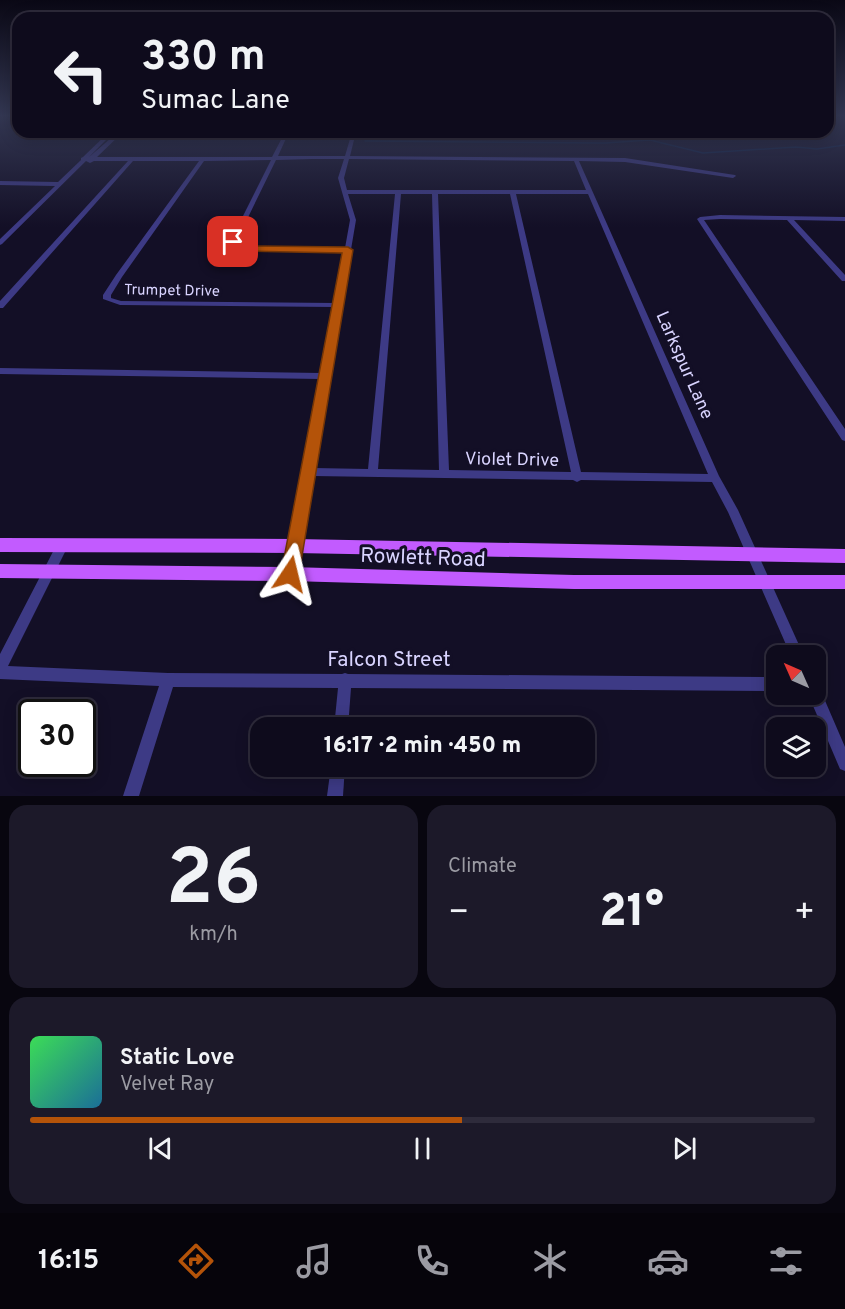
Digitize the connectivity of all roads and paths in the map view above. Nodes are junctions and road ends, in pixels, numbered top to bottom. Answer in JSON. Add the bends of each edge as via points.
{"nodes":[{"id":1,"x":90,"y":152,"type":"edge"},
{"id":2,"x":100,"y":152,"type":"edge"},
{"id":3,"x":277,"y":152,"type":"edge"},
{"id":4,"x":348,"y":152,"type":"edge"},
{"id":5,"x":346,"y":157,"type":"junction"},
{"id":6,"x":274,"y":158,"type":"junction"},
{"id":7,"x":83,"y":159,"type":"junction"},
{"id":8,"x":93,"y":159,"type":"junction"},
{"id":9,"x":132,"y":159,"type":"junction"},
{"id":10,"x":202,"y":160,"type":"junction"},
{"id":11,"x":576,"y":160,"type":"junction"},
{"id":12,"x":733,"y":176,"type":"dead end"},
{"id":13,"x":0,"y":183,"type":"edge"},
{"id":14,"x":8,"y":183,"type":"junction"},
{"id":15,"x":60,"y":184,"type":"junction"},
{"id":16,"x":0,"y":190,"type":"edge"},
{"id":17,"x":398,"y":191,"type":"junction"},
{"id":18,"x":435,"y":191,"type":"junction"},
{"id":19,"x":345,"y":192,"type":"junction"},
{"id":20,"x":513,"y":192,"type":"junction"},
{"id":21,"x":590,"y":192,"type":"junction"},
{"id":22,"x":789,"y":218,"type":"junction"},
{"id":23,"x":845,"y":219,"type":"edge"},
{"id":24,"x":0,"y":243,"type":"edge"},
{"id":25,"x":348,"y":250,"type":"junction"},
{"id":26,"x":845,"y":279,"type":"edge"},
{"id":27,"x":336,"y":305,"type":"junction"},
{"id":28,"x":0,"y":306,"type":"edge"},
{"id":29,"x":0,"y":371,"type":"edge"},
{"id":30,"x":324,"y":376,"type":"junction"},
{"id":31,"x":845,"y":437,"type":"edge"},
{"id":32,"x":308,"y":472,"type":"junction"},
{"id":33,"x":373,"y":473,"type":"junction"},
{"id":34,"x":444,"y":474,"type":"junction"},
{"id":35,"x":578,"y":478,"type":"junction"},
{"id":36,"x":714,"y":478,"type":"junction"},
{"id":37,"x":0,"y":545,"type":"edge"},
{"id":38,"x":62,"y":546,"type":"junction"},
{"id":39,"x":295,"y":546,"type":"junction"},
{"id":40,"x":752,"y":555,"type":"junction"},
{"id":41,"x":845,"y":556,"type":"edge"},
{"id":42,"x":0,"y":571,"type":"edge"},
{"id":43,"x":49,"y":571,"type":"junction"},
{"id":44,"x":290,"y":574,"type":"junction"},
{"id":45,"x":765,"y":582,"type":"junction"},
{"id":46,"x":845,"y":582,"type":"edge"},
{"id":47,"x":793,"y":645,"type":"edge"},
{"id":48,"x":0,"y":670,"type":"edge"},
{"id":49,"x":168,"y":680,"type":"junction"},
{"id":50,"x":345,"y":680,"type":"junction"},
{"id":51,"x":766,"y":684,"type":"edge"},
{"id":52,"x":820,"y":705,"type":"edge"},
{"id":53,"x":342,"y":717,"type":"edge"},
{"id":54,"x":845,"y":764,"type":"edge"},
{"id":55,"x":337,"y":777,"type":"edge"},
{"id":56,"x":131,"y":796,"type":"edge"},
{"id":57,"x":335,"y":796,"type":"edge"}],
"edges":[{"from":1,"to":7,"type":"street"},
{"from":2,"to":8,"type":"street"},
{"from":3,"to":6,"type":"street"},
{"from":4,"to":5,"type":"street"},
{"from":5,"to":6,"type":"street"},
{"from":5,"to":11,"type":"street"},
{"from":5,"to":19,"type":"street","via":[[341,178]]},
{"from":6,"to":10,"type":"street"},
{"from":6,"to":25,"type":"street","via":[[233,242],[235,246]]},
{"from":7,"to":8,"type":"street"},
{"from":7,"to":15,"type":"street"},
{"from":8,"to":9,"type":"street"},
{"from":8,"to":15,"type":"street"},
{"from":9,"to":10,"type":"street"},
{"from":9,"to":28,"type":"street"},
{"from":10,"to":27,"type":"street","name":"Trumpet Drive","via":[[107,300]]},
{"from":11,"to":12,"type":"street","via":[[640,161]]},
{"from":11,"to":21,"type":"street","name":"Larkspur Lane"},
{"from":13,"to":14,"type":"street"},
{"from":14,"to":15,"type":"street"},
{"from":14,"to":16,"type":"street"},
{"from":15,"to":24,"type":"street"},
{"from":17,"to":18,"type":"street"},
{"from":17,"to":19,"type":"street"},
{"from":17,"to":33,"type":"street"},
{"from":18,"to":20,"type":"street"},
{"from":18,"to":34,"type":"street"},
{"from":19,"to":25,"type":"street","via":[[353,220]]},
{"from":20,"to":21,"type":"street"},
{"from":20,"to":35,"type":"street"},
{"from":21,"to":36,"type":"street","name":"Larkspur Lane"},
{"from":22,"to":23,"type":"street"},
{"from":22,"to":26,"type":"street"},
{"from":22,"to":31,"type":"street","via":[[700,219]]},
{"from":25,"to":27,"type":"street"},
{"from":27,"to":30,"type":"street"},
{"from":29,"to":30,"type":"street"},
{"from":30,"to":32,"type":"street"},
{"from":32,"to":33,"type":"street","name":"Violet Drive"},
{"from":32,"to":39,"type":"street"},
{"from":33,"to":34,"type":"street","name":"Violet Drive"},
{"from":34,"to":35,"type":"street","name":"Violet Drive"},
{"from":35,"to":36,"type":"street","name":"Violet Drive"},
{"from":36,"to":40,"type":"street","name":"Larkspur Lane"},
{"from":37,"to":38,"type":"main road","name":"Rowlett Road"},
{"from":38,"to":39,"type":"main road","name":"Rowlett Road"},
{"from":38,"to":43,"type":"street"},
{"from":39,"to":40,"type":"main road","name":"Rowlett Road"},
{"from":39,"to":44,"type":"street"},
{"from":40,"to":41,"type":"main road","name":"Rowlett Road"},
{"from":40,"to":45,"type":"street","name":"Larkspur Lane"},
{"from":42,"to":43,"type":"main road","name":"Rowlett Road"},
{"from":43,"to":44,"type":"main road","name":"Rowlett Road"},
{"from":43,"to":48,"type":"street"},
{"from":44,"to":45,"type":"main road","name":"Rowlett Road","via":[[574,582]]},
{"from":45,"to":46,"type":"main road","name":"Rowlett Road"},
{"from":45,"to":47,"type":"street","name":"Larkspur Lane"},
{"from":48,"to":49,"type":"street","name":"Falcon Street"},
{"from":49,"to":50,"type":"street","name":"Falcon Street"},
{"from":49,"to":56,"type":"street"},
{"from":50,"to":51,"type":"street","name":"Falcon Street"},
{"from":50,"to":53,"type":"street"},
{"from":52,"to":54,"type":"street"},
{"from":55,"to":57,"type":"street"}]}
